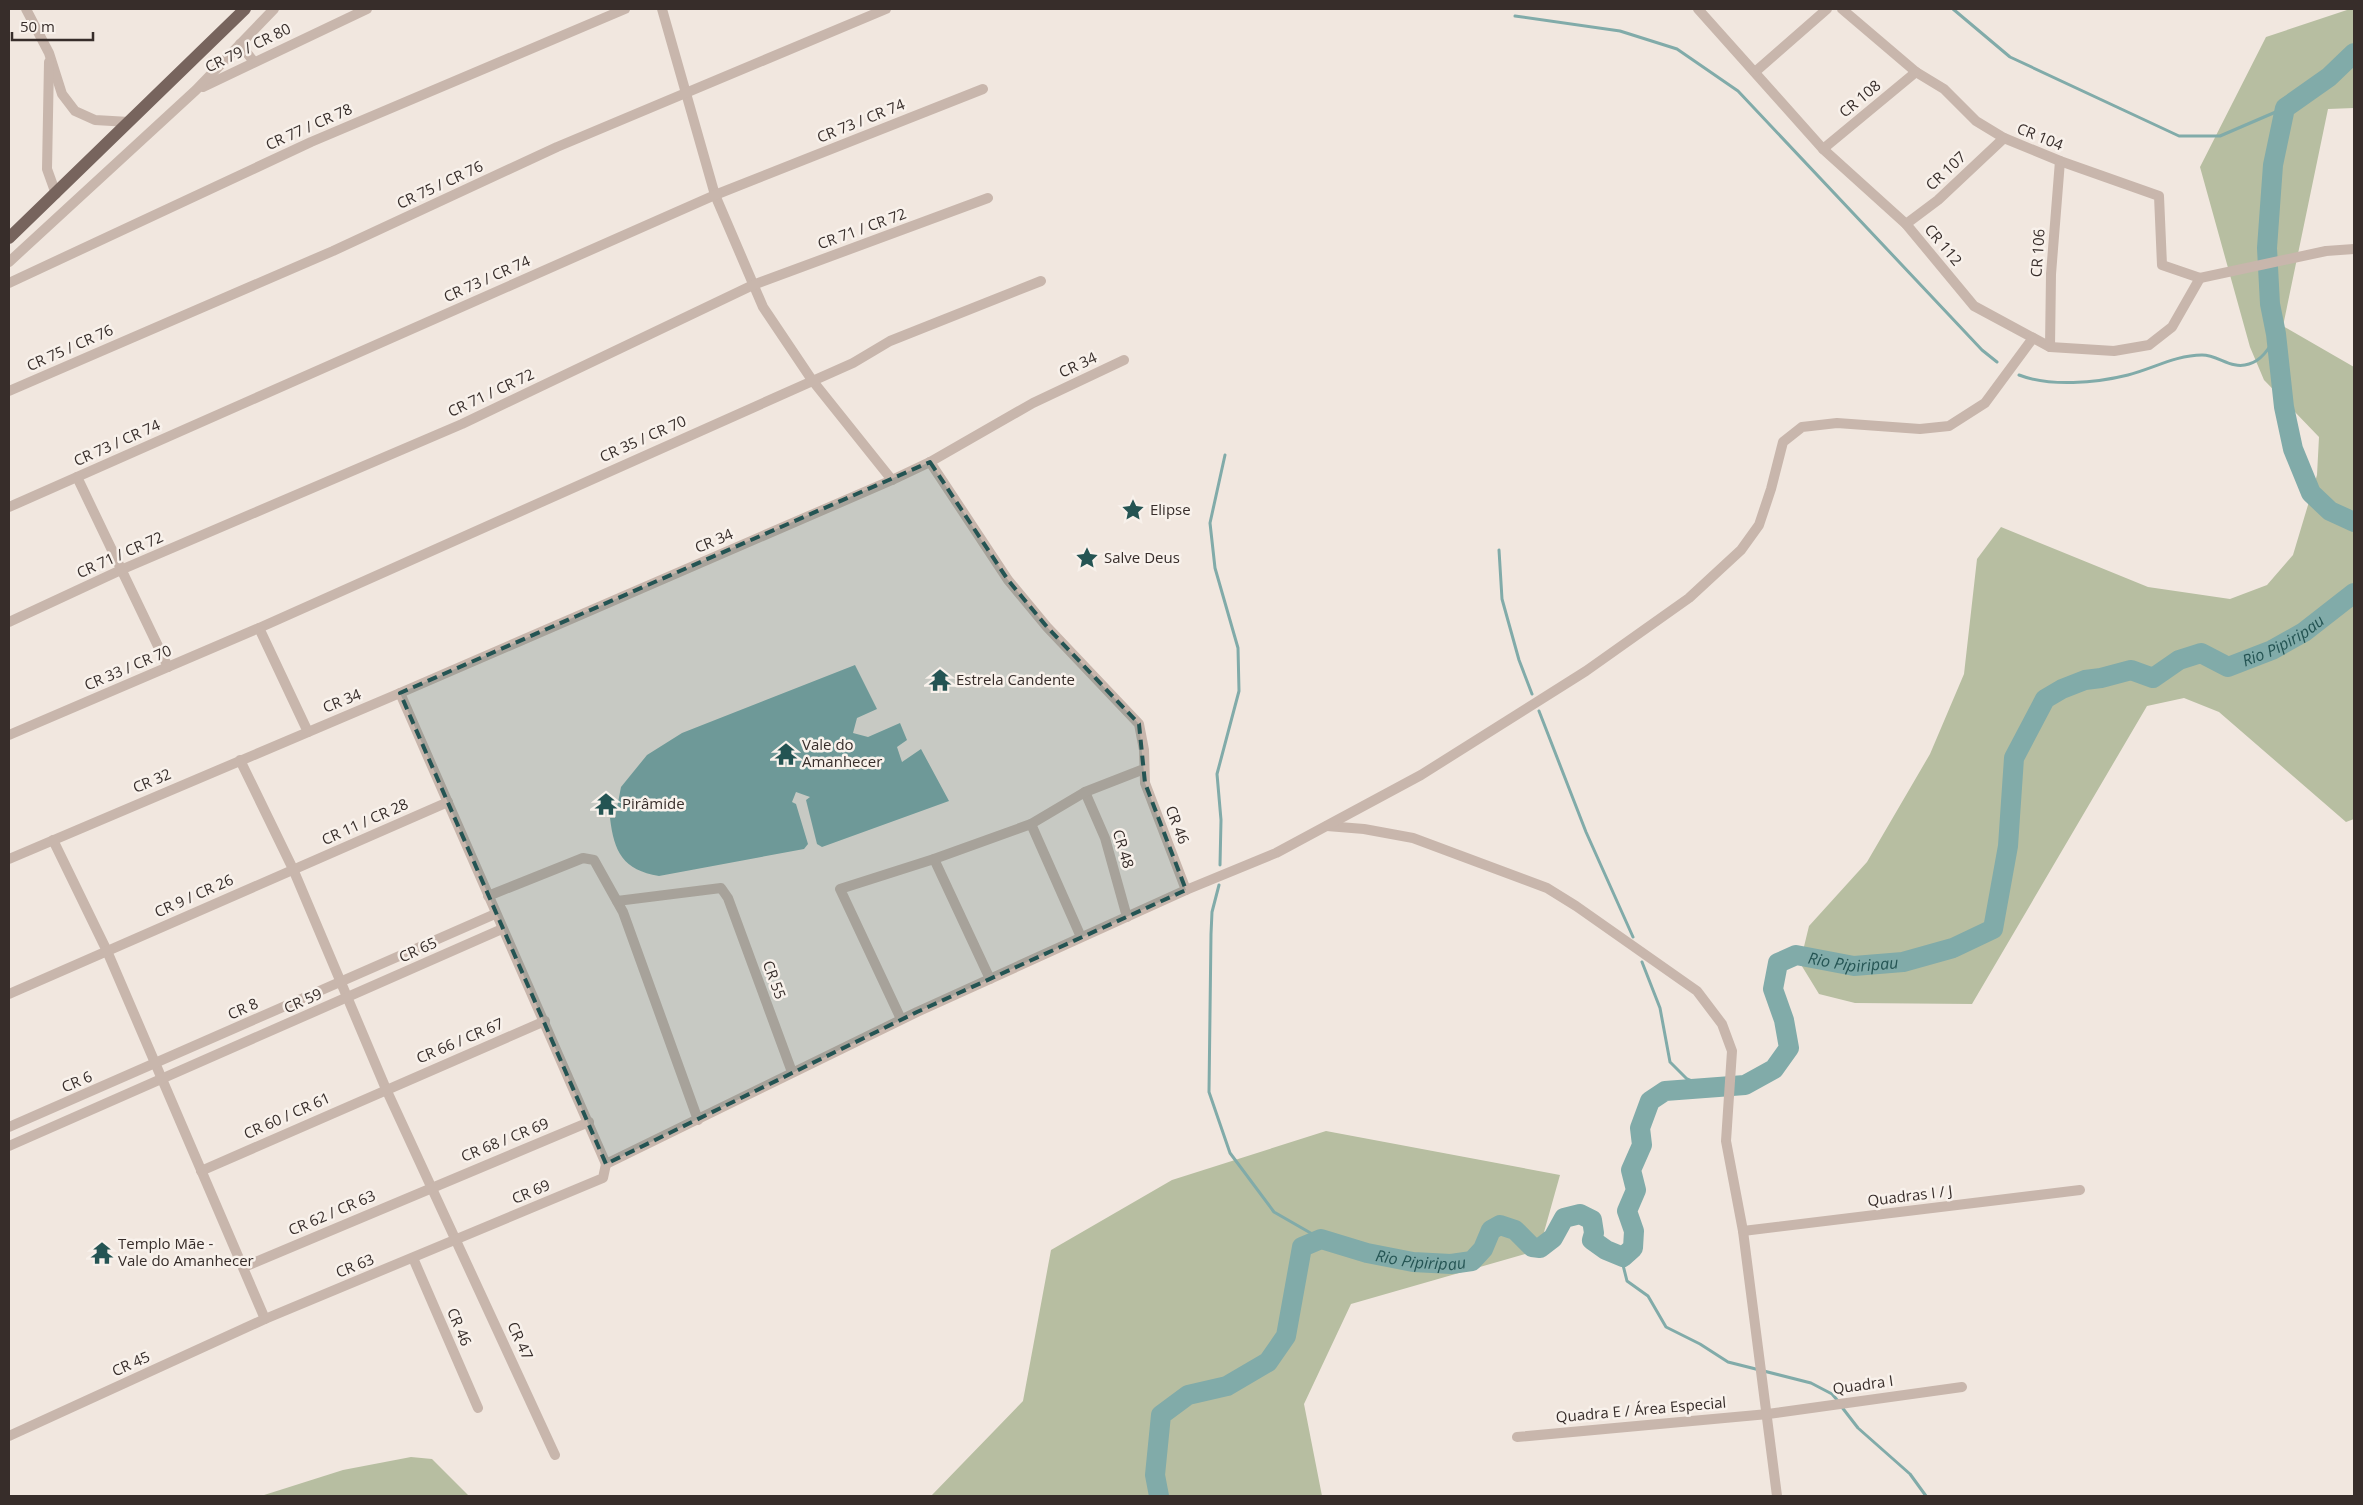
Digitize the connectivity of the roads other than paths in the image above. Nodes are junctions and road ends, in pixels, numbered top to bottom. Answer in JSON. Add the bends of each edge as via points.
{"nodes":[{"id":1,"x":26,"y":9,"type":"edge"},
{"id":2,"x":245,"y":9,"type":"edge"},
{"id":3,"x":274,"y":9,"type":"edge"},
{"id":4,"x":366,"y":9,"type":"edge"},
{"id":5,"x":625,"y":9,"type":"edge"},
{"id":6,"x":662,"y":9,"type":"edge"},
{"id":7,"x":886,"y":9,"type":"edge"},
{"id":8,"x":1698,"y":9,"type":"edge"},
{"id":9,"x":1827,"y":9,"type":"edge"},
{"id":10,"x":1842,"y":9,"type":"edge"},
{"id":11,"x":240,"y":44,"type":"junction"},
{"id":12,"x":49,"y":54,"type":"junction"},
{"id":13,"x":254,"y":62,"type":"junction"},
{"id":14,"x":1755,"y":72,"type":"junction"},
{"id":15,"x":1916,"y":72,"type":"junction"},
{"id":16,"x":983,"y":89,"type":"dead end"},
{"id":17,"x":196,"y":90,"type":"junction"},
{"id":18,"x":687,"y":94,"type":"junction"},
{"id":19,"x":129,"y":122,"type":"junction"},
{"id":20,"x":2004,"y":138,"type":"junction"},
{"id":21,"x":1823,"y":149,"type":"junction"},
{"id":22,"x":2060,"y":161,"type":"junction"},
{"id":23,"x":56,"y":194,"type":"junction"},
{"id":24,"x":715,"y":195,"type":"junction"},
{"id":25,"x":988,"y":198,"type":"dead end"},
{"id":26,"x":1906,"y":224,"type":"junction"},
{"id":27,"x":9,"y":238,"type":"edge"},
{"id":28,"x":2354,"y":250,"type":"edge"},
{"id":29,"x":9,"y":262,"type":"edge"},
{"id":30,"x":2200,"y":278,"type":"junction"},
{"id":31,"x":1041,"y":281,"type":"dead end"},
{"id":32,"x":9,"y":283,"type":"edge"},
{"id":33,"x":753,"y":285,"type":"junction"},
{"id":34,"x":2034,"y":338,"type":"junction"},
{"id":35,"x":2050,"y":347,"type":"junction"},
{"id":36,"x":1124,"y":360,"type":"dead end"},
{"id":37,"x":812,"y":380,"type":"junction"},
{"id":38,"x":9,"y":392,"type":"edge"},
{"id":39,"x":930,"y":462,"type":"junction"},
{"id":40,"x":78,"y":477,"type":"junction"},
{"id":41,"x":892,"y":480,"type":"junction"},
{"id":42,"x":9,"y":507,"type":"edge"},
{"id":43,"x":123,"y":569,"type":"junction"},
{"id":44,"x":9,"y":622,"type":"edge"},
{"id":45,"x":259,"y":628,"type":"junction"},
{"id":46,"x":168,"y":666,"type":"junction"},
{"id":47,"x":400,"y":693,"type":"junction"},
{"id":48,"x":308,"y":732,"type":"junction"},
{"id":49,"x":9,"y":735,"type":"edge"},
{"id":50,"x":240,"y":760,"type":"junction"},
{"id":51,"x":1144,"y":769,"type":"junction"},
{"id":52,"x":1085,"y":792,"type":"junction"},
{"id":53,"x":448,"y":802,"type":"junction"},
{"id":54,"x":1031,"y":824,"type":"junction"},
{"id":55,"x":1327,"y":826,"type":"junction"},
{"id":56,"x":53,"y":840,"type":"junction"},
{"id":57,"x":934,"y":859,"type":"junction"},
{"id":58,"x":9,"y":860,"type":"edge"},
{"id":59,"x":293,"y":869,"type":"junction"},
{"id":60,"x":1186,"y":890,"type":"junction"},
{"id":61,"x":488,"y":896,"type":"junction"},
{"id":62,"x":618,"y":901,"type":"junction"},
{"id":63,"x":495,"y":914,"type":"junction"},
{"id":64,"x":1127,"y":917,"type":"junction"},
{"id":65,"x":502,"y":929,"type":"junction"},
{"id":66,"x":1081,"y":938,"type":"junction"},
{"id":67,"x":108,"y":951,"type":"junction"},
{"id":68,"x":990,"y":979,"type":"junction"},
{"id":69,"x":342,"y":982,"type":"junction"},
{"id":70,"x":9,"y":994,"type":"edge"},
{"id":71,"x":347,"y":998,"type":"junction"},
{"id":72,"x":901,"y":1019,"type":"junction"},
{"id":73,"x":545,"y":1020,"type":"junction"},
{"id":74,"x":156,"y":1064,"type":"junction"},
{"id":75,"x":792,"y":1072,"type":"junction"},
{"id":76,"x":162,"y":1079,"type":"junction"},
{"id":77,"x":386,"y":1089,"type":"junction"},
{"id":78,"x":698,"y":1120,"type":"junction"},
{"id":79,"x":589,"y":1122,"type":"junction"},
{"id":80,"x":9,"y":1127,"type":"edge"},
{"id":81,"x":9,"y":1146,"type":"edge"},
{"id":82,"x":606,"y":1164,"type":"junction"},
{"id":83,"x":201,"y":1171,"type":"junction"},
{"id":84,"x":432,"y":1187,"type":"junction"},
{"id":85,"x":2080,"y":1190,"type":"dead end"},
{"id":86,"x":1743,"y":1231,"type":"junction"},
{"id":87,"x":456,"y":1240,"type":"junction"},
{"id":88,"x":413,"y":1258,"type":"junction"},
{"id":89,"x":244,"y":1267,"type":"junction"},
{"id":90,"x":265,"y":1319,"type":"junction"},
{"id":91,"x":1962,"y":1387,"type":"dead end"},
{"id":92,"x":478,"y":1408,"type":"dead end"},
{"id":93,"x":1768,"y":1414,"type":"junction"},
{"id":94,"x":9,"y":1436,"type":"edge"},
{"id":95,"x":1517,"y":1437,"type":"dead end"},
{"id":96,"x":556,"y":1455,"type":"dead end"},
{"id":97,"x":1777,"y":1496,"type":"edge"}],
"edges":[{"from":1,"to":12,"type":"street"},
{"from":2,"to":19,"type":"main road"},
{"from":3,"to":11,"type":"street"},
{"from":4,"to":13,"type":"street","name":"CR 79 / CR 80"},
{"from":5,"to":32,"type":"street","name":"CR 77 / CR 78","via":[[310,142]]},
{"from":6,"to":18,"type":"street"},
{"from":7,"to":18,"type":"street","name":"CR 75 / CR 76"},
{"from":8,"to":14,"type":"street","name":"CR 112"},
{"from":9,"to":14,"type":"street"},
{"from":10,"to":15,"type":"street","name":"CR 104"},
{"from":11,"to":13,"type":"street"},
{"from":11,"to":17,"type":"street"},
{"from":12,"to":19,"type":"street","via":[[62,94],[75,111],[95,120]]},
{"from":12,"to":23,"type":"street","via":[[47,169]]},
{"from":13,"to":17,"type":"street","name":"CR 79 / CR 80"},
{"from":14,"to":21,"type":"street","name":"CR 112"},
{"from":15,"to":20,"type":"street","name":"CR 104","via":[[1944,89],[1976,120]]},
{"from":15,"to":21,"type":"street","name":"CR 108"},
{"from":16,"to":24,"type":"street","name":"CR 73 / CR 74"},
{"from":17,"to":29,"type":"street"},
{"from":18,"to":24,"type":"street"},
{"from":18,"to":38,"type":"street","name":"CR 75 / CR 76","via":[[557,148],[332,251]]},
{"from":19,"to":23,"type":"main road"},
{"from":20,"to":22,"type":"street","name":"CR 104"},
{"from":20,"to":26,"type":"street","name":"CR 107","via":[[1938,200]]},
{"from":21,"to":26,"type":"street","name":"CR 112"},
{"from":22,"to":30,"type":"street","name":"CR 104","via":[[2159,196],[2162,265]]},
{"from":22,"to":35,"type":"street","name":"CR 106","via":[[2051,274]]},
{"from":23,"to":27,"type":"main road"},
{"from":24,"to":33,"type":"street"},
{"from":24,"to":40,"type":"street","name":"CR 73 / CR 74"},
{"from":25,"to":33,"type":"street","name":"CR 71 / CR 72"},
{"from":26,"to":34,"type":"street","name":"CR 112","via":[[1974,306]]},
{"from":28,"to":30,"type":"street","via":[[2326,250]]},
{"from":30,"to":35,"type":"street","name":"CR 112","via":[[2172,327],[2149,345],[2114,351]]},
{"from":31,"to":37,"type":"street","name":"CR 35 / CR 70","via":[[890,341],[853,363]]},
{"from":33,"to":37,"type":"street"},
{"from":33,"to":43,"type":"street","name":"CR 71 / CR 72","via":[[462,424]]},
{"from":34,"to":35,"type":"street","name":"CR 112"},
{"from":34,"to":55,"type":"street","via":[[1984,403],[1949,426],[1920,429],[1837,423],[1802,427],[1783,442],[1759,524],[1741,550],[1689,598],[1578,676],[1421,775]]},
{"from":36,"to":39,"type":"street","name":"CR 34","via":[[1033,403]]},
{"from":37,"to":41,"type":"street"},
{"from":37,"to":45,"type":"street","name":"CR 35 / CR 70"},
{"from":39,"to":41,"type":"street","name":"CR 34"},
{"from":39,"to":51,"type":"street","name":"CR 46","via":[[1014,586],[1047,627],[1139,724]]},
{"from":40,"to":42,"type":"street","name":"CR 73 / CR 74"},
{"from":40,"to":43,"type":"street"},
{"from":41,"to":47,"type":"street","name":"CR 34"},
{"from":43,"to":44,"type":"street","name":"CR 71 / CR 72"},
{"from":43,"to":46,"type":"street"},
{"from":45,"to":46,"type":"street","name":"CR 33 / CR 70"},
{"from":45,"to":48,"type":"street"},
{"from":46,"to":49,"type":"street","name":"CR 33 / CR 70"},
{"from":47,"to":48,"type":"street","name":"CR 34"},
{"from":47,"to":53,"type":"street"},
{"from":48,"to":50,"type":"street","name":"CR 32"},
{"from":50,"to":56,"type":"street","name":"CR 32"},
{"from":50,"to":59,"type":"street","name":"CR 47"},
{"from":51,"to":52,"type":"street"},
{"from":51,"to":60,"type":"street","name":"CR 46","via":[[1145,783]]},
{"from":52,"to":54,"type":"street"},
{"from":52,"to":64,"type":"street","name":"CR 48","via":[[1105,838]]},
{"from":53,"to":59,"type":"street","name":"CR 11 / CR 28"},
{"from":53,"to":61,"type":"street"},
{"from":54,"to":57,"type":"street"},
{"from":54,"to":66,"type":"street"},
{"from":55,"to":60,"type":"street","via":[[1276,854]]},
{"from":55,"to":86,"type":"street","via":[[1413,838],[1547,888],[1696,991],[1722,1024],[1732,1051],[1726,1141]]},
{"from":56,"to":58,"type":"street","name":"CR 32"},
{"from":56,"to":67,"type":"street"},
{"from":57,"to":68,"type":"street"},
{"from":57,"to":72,"type":"street","via":[[840,889]]},
{"from":59,"to":67,"type":"street","name":"CR 9 / CR 26"},
{"from":59,"to":69,"type":"street","name":"CR 47"},
{"from":60,"to":64,"type":"street"},
{"from":61,"to":62,"type":"street","via":[[589,858],[594,860]]},
{"from":61,"to":63,"type":"street"},
{"from":62,"to":75,"type":"street","name":"CR 55","via":[[721,888],[728,898]]},
{"from":62,"to":78,"type":"street"},
{"from":63,"to":65,"type":"street"},
{"from":63,"to":69,"type":"street","name":"CR 8"},
{"from":64,"to":66,"type":"street"},
{"from":65,"to":71,"type":"street","name":"CR 65"},
{"from":65,"to":73,"type":"street"},
{"from":66,"to":68,"type":"street"},
{"from":67,"to":70,"type":"street","name":"CR 9 / CR 26"},
{"from":67,"to":74,"type":"street"},
{"from":68,"to":72,"type":"street"},
{"from":69,"to":71,"type":"street","name":"CR 47"},
{"from":69,"to":74,"type":"street","name":"CR 8"},
{"from":71,"to":76,"type":"street","name":"CR 59"},
{"from":71,"to":77,"type":"street","name":"CR 47"},
{"from":72,"to":75,"type":"street"},
{"from":73,"to":77,"type":"street","name":"CR 66 / CR 67"},
{"from":73,"to":79,"type":"street"},
{"from":74,"to":76,"type":"street"},
{"from":74,"to":80,"type":"street","name":"CR 6"},
{"from":75,"to":78,"type":"street"},
{"from":76,"to":81,"type":"street","name":"CR 59"},
{"from":76,"to":83,"type":"street"},
{"from":77,"to":83,"type":"street","name":"CR 60 / CR 61"},
{"from":77,"to":84,"type":"street","name":"CR 47"},
{"from":78,"to":82,"type":"street"},
{"from":79,"to":82,"type":"street"},
{"from":79,"to":84,"type":"street","name":"CR 68 / CR 69"},
{"from":82,"to":87,"type":"street","name":"CR 69","via":[[603,1178]]},
{"from":83,"to":89,"type":"street"},
{"from":84,"to":87,"type":"street","name":"CR 47"},
{"from":84,"to":89,"type":"street","name":"CR 62 / CR 63"},
{"from":85,"to":86,"type":"street","name":"Quadras I / J"},
{"from":86,"to":93,"type":"street"},
{"from":87,"to":88,"type":"street","name":"CR 63"},
{"from":87,"to":96,"type":"street","name":"CR 47"},
{"from":88,"to":90,"type":"street","name":"CR 63"},
{"from":88,"to":92,"type":"street","name":"CR 46"},
{"from":89,"to":90,"type":"street"},
{"from":90,"to":94,"type":"street","name":"CR 45"},
{"from":91,"to":93,"type":"street","name":"Quadra I"},
{"from":93,"to":95,"type":"street","name":"Quadra E / Área Especial"},
{"from":93,"to":97,"type":"street"}]}
